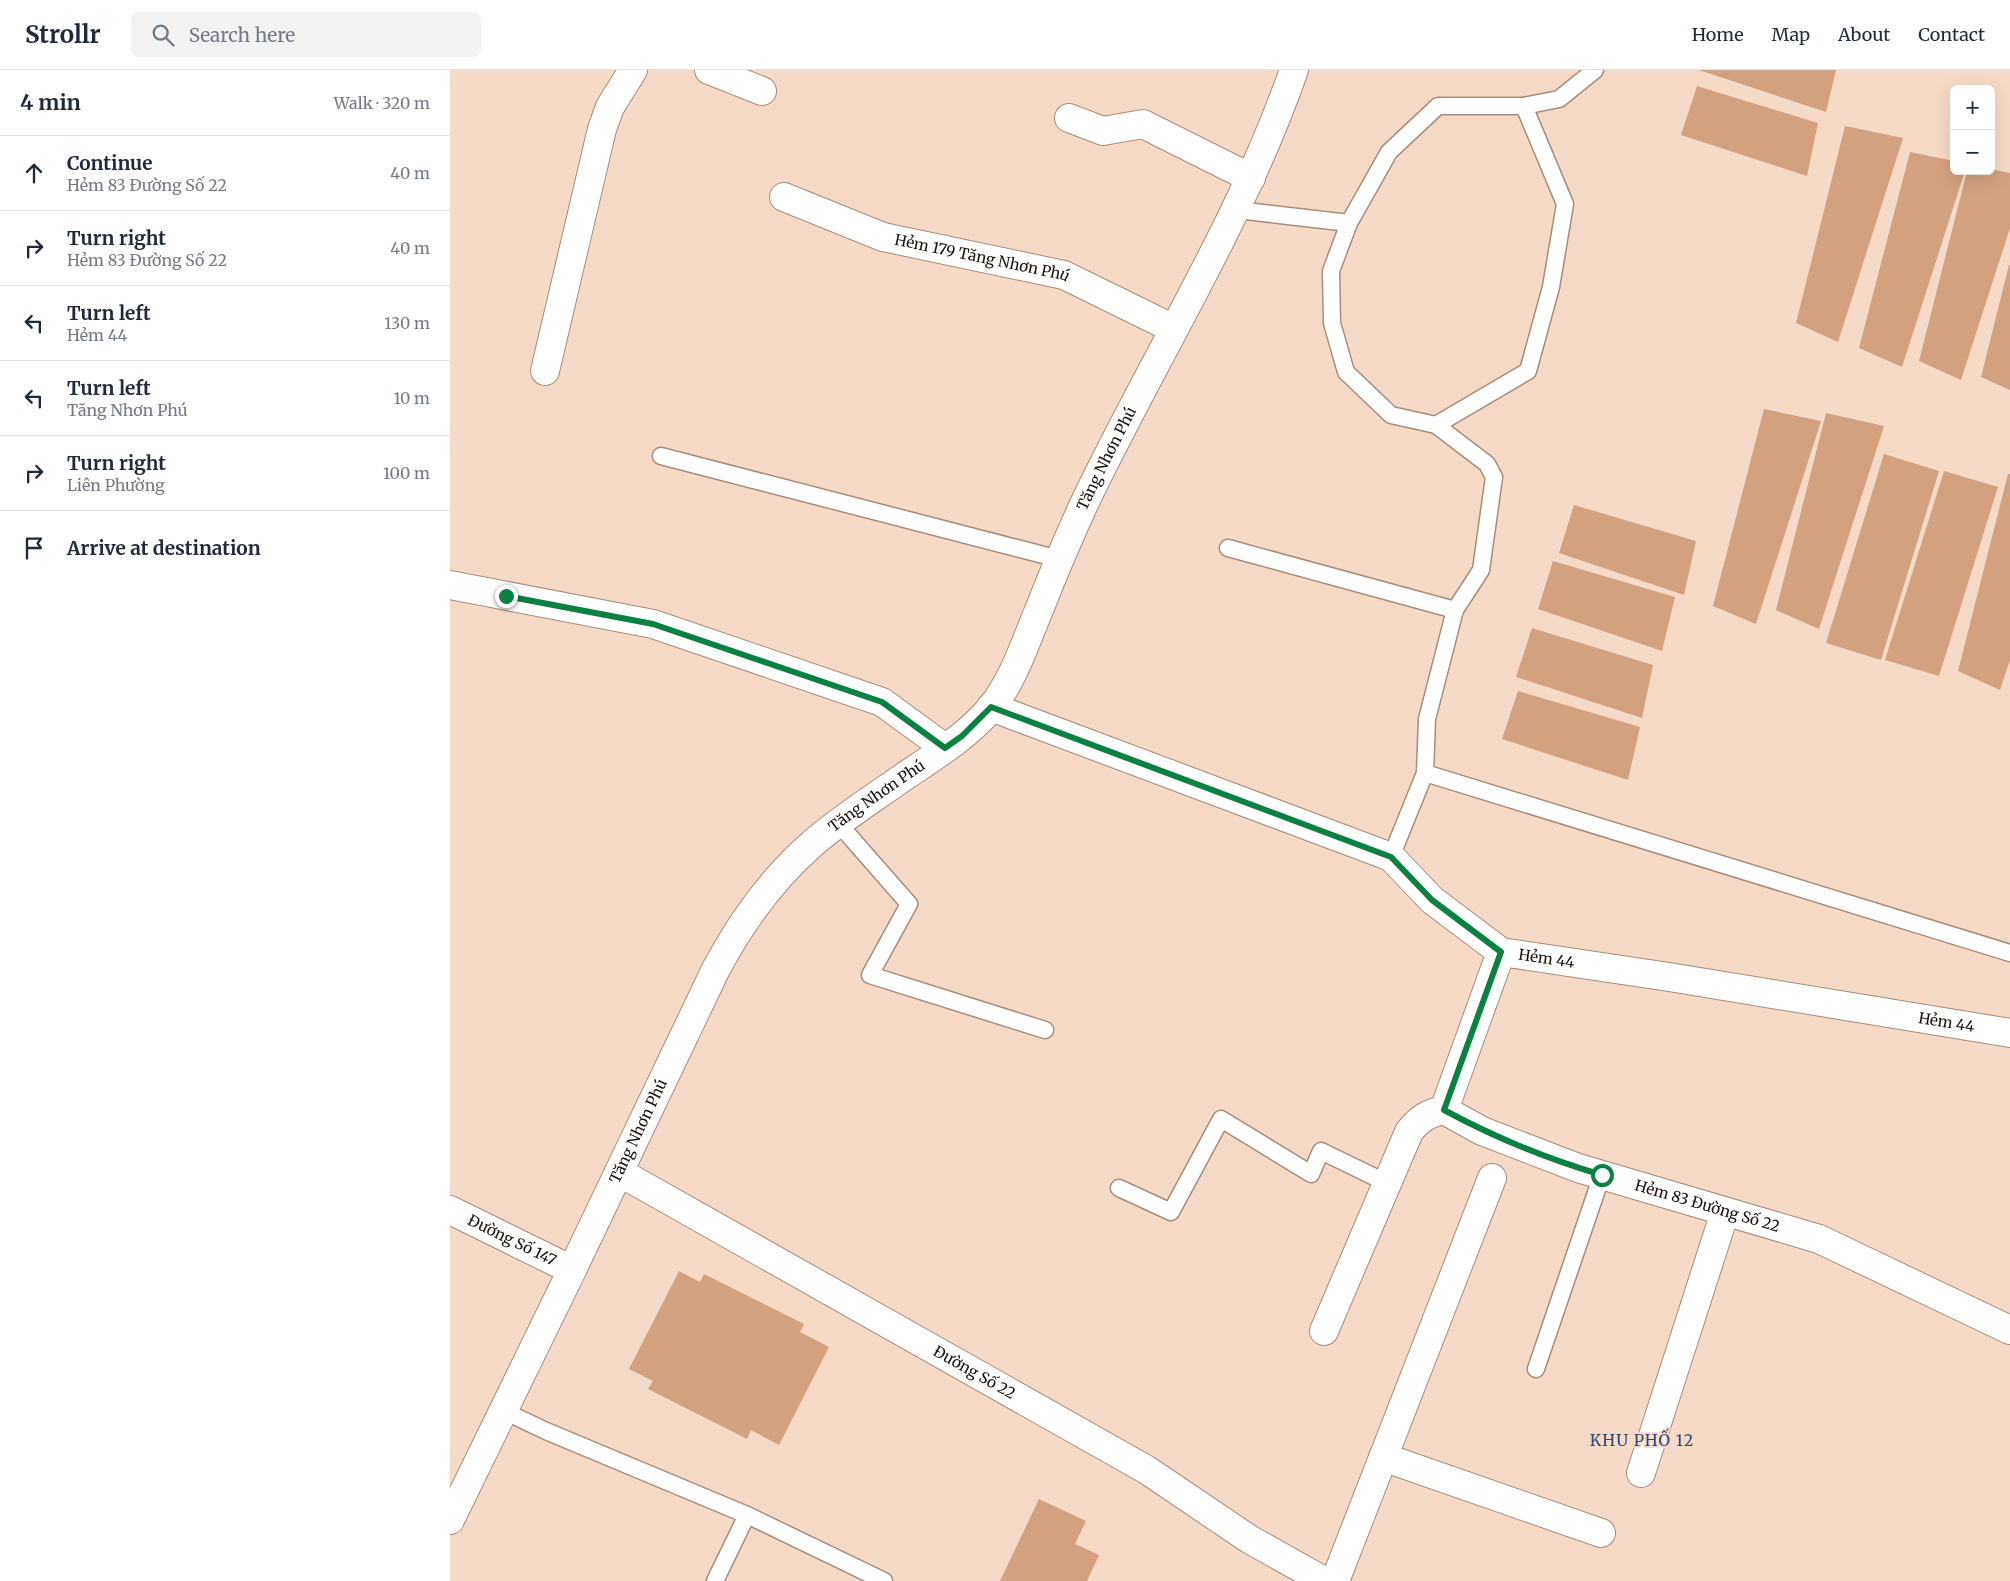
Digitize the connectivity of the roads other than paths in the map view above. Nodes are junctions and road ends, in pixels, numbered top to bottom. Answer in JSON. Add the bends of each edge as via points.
{"nodes":[{"id":1,"x":634,"y":70,"type":"edge"},
{"id":2,"x":709,"y":70,"type":"edge"},
{"id":3,"x":1294,"y":70,"type":"edge"},
{"id":4,"x":1595,"y":70,"type":"edge"},
{"id":5,"x":762,"y":91,"type":"dead end"},
{"id":6,"x":1524,"y":106,"type":"junction"},
{"id":7,"x":1069,"y":118,"type":"dead end"},
{"id":8,"x":1251,"y":178,"type":"junction"},
{"id":9,"x":784,"y":197,"type":"dead end"},
{"id":10,"x":1237,"y":210,"type":"junction"},
{"id":11,"x":1349,"y":223,"type":"junction"},
{"id":12,"x":1174,"y":330,"type":"junction"},
{"id":13,"x":545,"y":371,"type":"dead end"},
{"id":14,"x":1436,"y":425,"type":"junction"},
{"id":15,"x":661,"y":456,"type":"dead end"},
{"id":16,"x":1228,"y":548,"type":"dead end"},
{"id":17,"x":1059,"y":560,"type":"junction"},
{"id":18,"x":450,"y":585,"type":"edge"},
{"id":19,"x":1455,"y":610,"type":"junction"},
{"id":20,"x":991,"y":707,"type":"junction"},
{"id":21,"x":945,"y":748,"type":"junction"},
{"id":22,"x":1425,"y":773,"type":"junction"},
{"id":23,"x":838,"y":823,"type":"junction"},
{"id":24,"x":1391,"y":857,"type":"junction"},
{"id":25,"x":1501,"y":952,"type":"junction"},
{"id":26,"x":2010,"y":953,"type":"edge"},
{"id":27,"x":1045,"y":1030,"type":"dead end"},
{"id":28,"x":2010,"y":1033,"type":"edge"},
{"id":29,"x":1444,"y":1110,"type":"junction"},
{"id":30,"x":619,"y":1172,"type":"junction"},
{"id":31,"x":1602,"y":1175,"type":"junction"},
{"id":32,"x":1492,"y":1178,"type":"dead end"},
{"id":33,"x":1387,"y":1183,"type":"junction"},
{"id":34,"x":1119,"y":1188,"type":"dead end"},
{"id":35,"x":450,"y":1210,"type":"edge"},
{"id":36,"x":1725,"y":1212,"type":"junction"},
{"id":37,"x":572,"y":1270,"type":"junction"},
{"id":38,"x":2010,"y":1330,"type":"edge"},
{"id":39,"x":1324,"y":1331,"type":"dead end"},
{"id":40,"x":1536,"y":1368,"type":"dead end"},
{"id":41,"x":504,"y":1411,"type":"junction"},
{"id":42,"x":1383,"y":1457,"type":"junction"},
{"id":43,"x":1642,"y":1472,"type":"dead end"},
{"id":44,"x":747,"y":1514,"type":"junction"},
{"id":45,"x":450,"y":1520,"type":"edge"},
{"id":46,"x":1600,"y":1533,"type":"dead end"},
{"id":47,"x":715,"y":1581,"type":"edge"},
{"id":48,"x":884,"y":1581,"type":"edge"},
{"id":49,"x":1324,"y":1581,"type":"edge"},
{"id":50,"x":1335,"y":1581,"type":"edge"}],
"edges":[{"from":1,"to":13,"type":"street","via":[[610,107],[602,129]]},
{"from":2,"to":5,"type":"street"},
{"from":3,"to":8,"type":"street","name":"Tăng Nhơn Phú"},
{"from":4,"to":6,"type":"lane","via":[[1560,99]]},
{"from":6,"to":11,"type":"lane","via":[[1438,106],[1389,152]]},
{"from":6,"to":14,"type":"lane","via":[[1565,204],[1546,306],[1528,371]]},
{"from":7,"to":8,"type":"street","via":[[1103,131],[1143,124]]},
{"from":8,"to":10,"type":"street","name":"Tăng Nhơn Phú"},
{"from":9,"to":12,"type":"street","name":"Hẻm 179 Tăng Nhơn Phú","via":[[883,237],[1064,275]]},
{"from":10,"to":11,"type":"lane"},
{"from":10,"to":12,"type":"street","name":"Tăng Nhơn Phú"},
{"from":11,"to":14,"type":"lane","via":[[1331,271],[1332,322],[1346,372],[1391,415]]},
{"from":12,"to":17,"type":"street","name":"Tăng Nhơn Phú","via":[[1099,473]]},
{"from":14,"to":19,"type":"lane","via":[[1488,464],[1494,477],[1481,570]]},
{"from":15,"to":17,"type":"lane"},
{"from":16,"to":19,"type":"lane"},
{"from":17,"to":20,"type":"street","name":"Tăng Nhơn Phú","via":[[1015,670]]},
{"from":18,"to":21,"type":"street","via":[[653,624],[882,702]]},
{"from":19,"to":22,"type":"lane","via":[[1427,719]]},
{"from":20,"to":21,"type":"street","name":"Tăng Nhơn Phú","via":[[967,732]]},
{"from":20,"to":24,"type":"street","name":"Hẻm 44"},
{"from":21,"to":23,"type":"street","name":"Tăng Nhơn Phú"},
{"from":22,"to":24,"type":"lane"},
{"from":22,"to":26,"type":"lane"},
{"from":23,"to":27,"type":"lane","via":[[909,904],[870,975]]},
{"from":23,"to":30,"type":"street","name":"Tăng Nhơn Phú","via":[[791,863],[770,886],[732,940]]},
{"from":24,"to":25,"type":"street","name":"Hẻm 44","via":[[1432,900]]},
{"from":25,"to":28,"type":"street","name":"Hẻm 44"},
{"from":25,"to":29,"type":"street"},
{"from":29,"to":31,"type":"street","name":"Hẻm 83 Đường Số 22","via":[[1482,1131]]},
{"from":29,"to":33,"type":"street","via":[[1429,1113],[1415,1124]]},
{"from":30,"to":37,"type":"street","name":"Tăng Nhơn Phú"},
{"from":30,"to":49,"type":"street","name":"Đường Số 22","via":[[1147,1470],[1249,1539]]},
{"from":31,"to":36,"type":"street","name":"Hẻm 83 Đường Số 22"},
{"from":31,"to":40,"type":"lane"},
{"from":32,"to":42,"type":"street"},
{"from":33,"to":34,"type":"lane","via":[[1321,1151],[1311,1174],[1221,1119],[1171,1212]]},
{"from":33,"to":39,"type":"street"},
{"from":35,"to":37,"type":"street","name":"Đường Số 147"},
{"from":36,"to":38,"type":"street","name":"Hẻm 83 Đường Số 22","via":[[1819,1239]]},
{"from":36,"to":43,"type":"street"},
{"from":37,"to":41,"type":"street","name":"Tăng Nhơn Phú"},
{"from":41,"to":44,"type":"lane"},
{"from":41,"to":45,"type":"street","name":"Tăng Nhơn Phú"},
{"from":42,"to":46,"type":"street"},
{"from":42,"to":50,"type":"street"},
{"from":44,"to":47,"type":"lane"},
{"from":44,"to":48,"type":"lane"}]}
